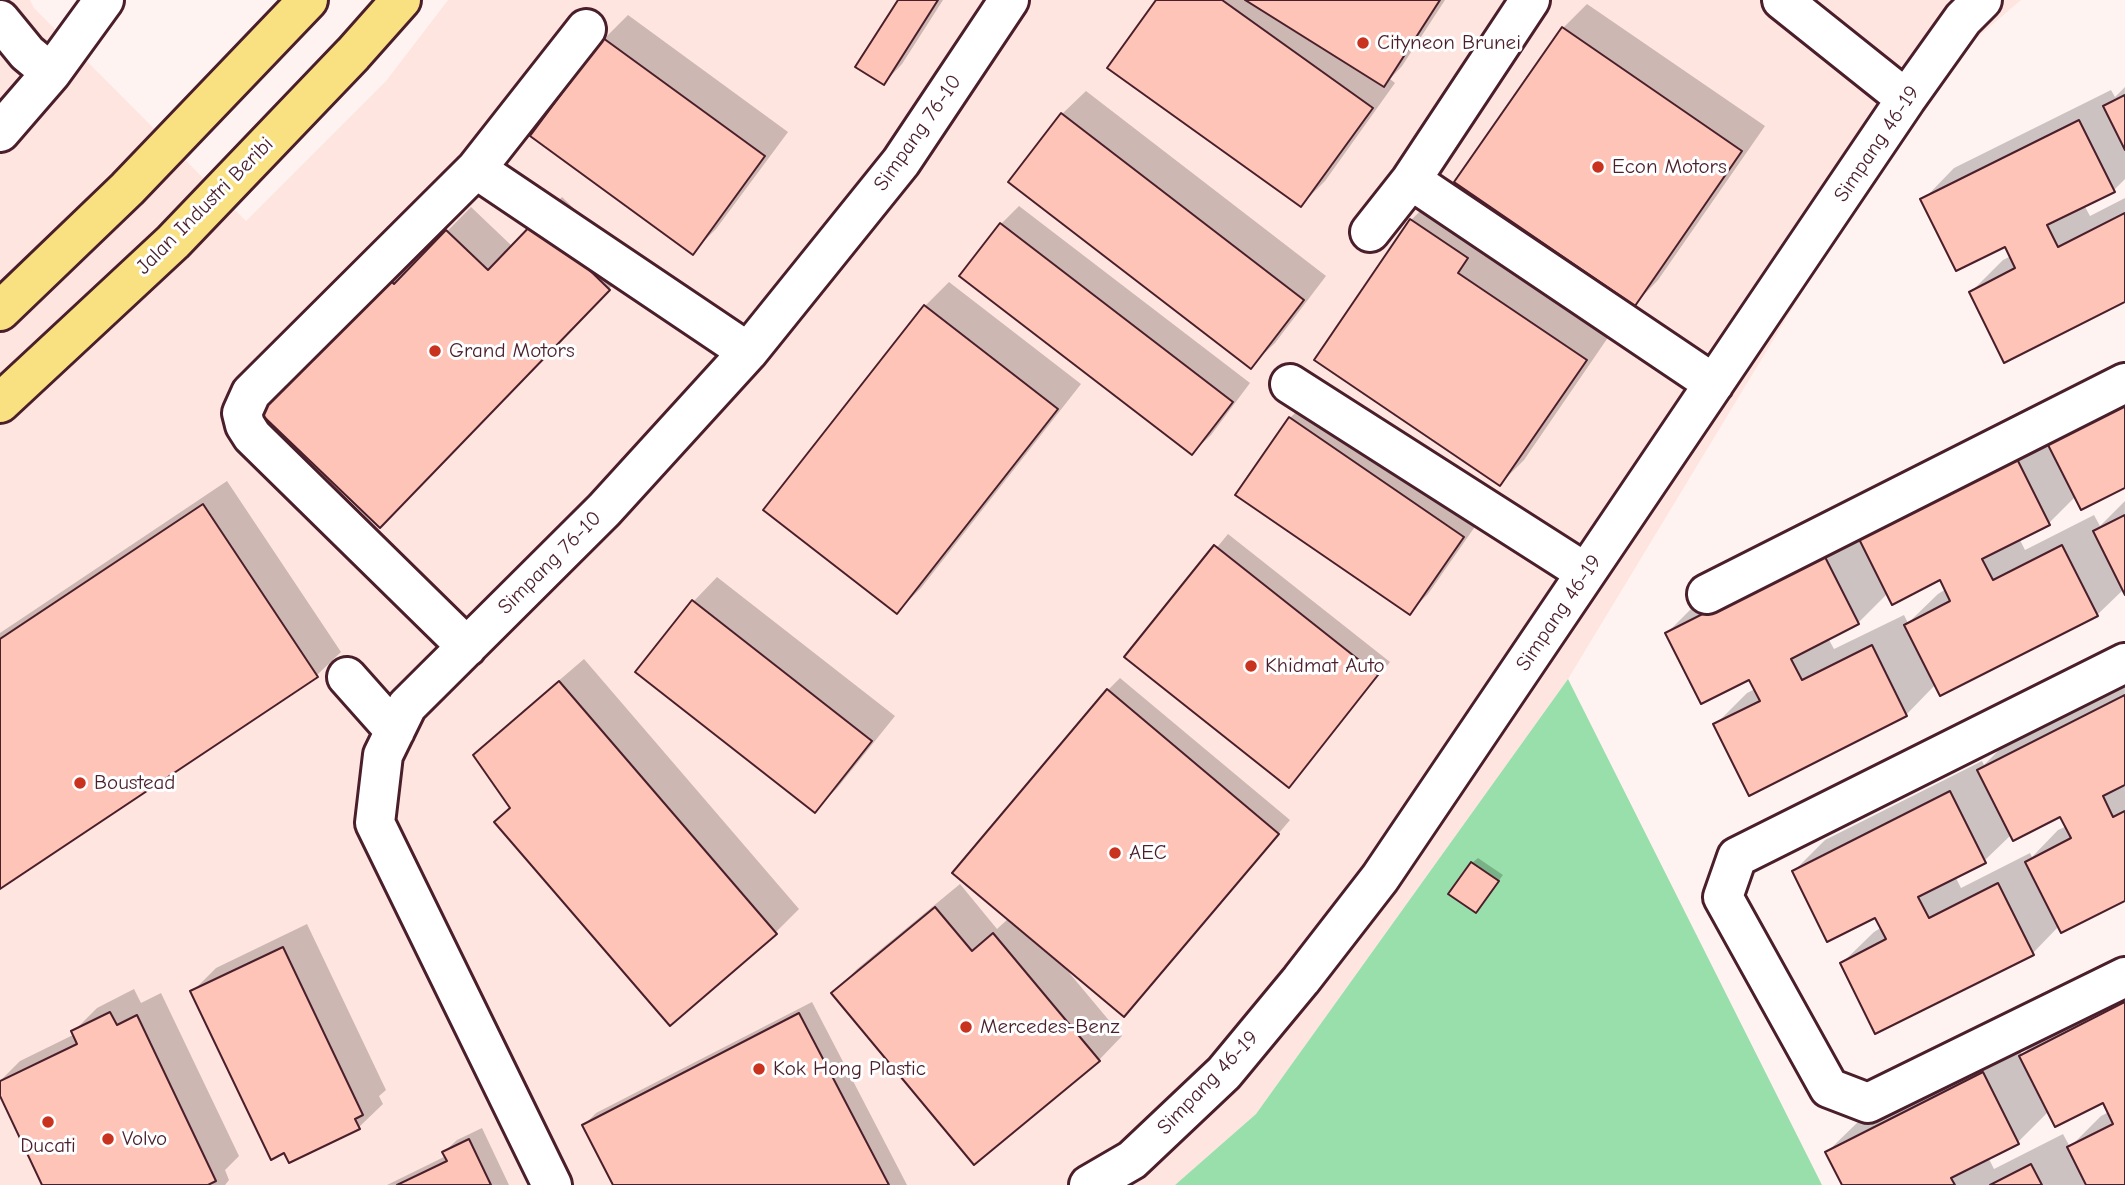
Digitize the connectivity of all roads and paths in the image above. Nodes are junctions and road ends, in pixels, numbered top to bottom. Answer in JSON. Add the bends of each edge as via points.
{"nodes":[{"id":1,"x":104,"y":0,"type":"edge"},
{"id":2,"x":308,"y":0,"type":"edge"},
{"id":3,"x":401,"y":0,"type":"edge"},
{"id":4,"x":1009,"y":0,"type":"edge"},
{"id":5,"x":1530,"y":0,"type":"edge"},
{"id":6,"x":1782,"y":0,"type":"edge"},
{"id":7,"x":1982,"y":0,"type":"edge"},
{"id":8,"x":0,"y":20,"type":"edge"},
{"id":9,"x":586,"y":29,"type":"dead end"},
{"id":10,"x":51,"y":73,"type":"junction"},
{"id":11,"x":1906,"y":99,"type":"junction"},
{"id":12,"x":0,"y":132,"type":"edge"},
{"id":13,"x":476,"y":169,"type":"junction"},
{"id":14,"x":1411,"y":180,"type":"junction"},
{"id":15,"x":1370,"y":232,"type":"dead end"},
{"id":16,"x":0,"y":311,"type":"edge"},
{"id":17,"x":748,"y":352,"type":"junction"},
{"id":18,"x":2125,"y":383,"type":"edge"},
{"id":19,"x":1290,"y":384,"type":"dead end"},
{"id":20,"x":1714,"y":384,"type":"junction"},
{"id":21,"x":0,"y":403,"type":"edge"},
{"id":22,"x":1586,"y":573,"type":"junction"},
{"id":23,"x":1707,"y":594,"type":"dead end"},
{"id":24,"x":467,"y":647,"type":"junction"},
{"id":25,"x":2125,"y":663,"type":"edge"},
{"id":26,"x":347,"y":677,"type":"dead end"},
{"id":27,"x":395,"y":731,"type":"junction"},
{"id":28,"x":2125,"y":977,"type":"edge"},
{"id":29,"x":552,"y":1185,"type":"edge"},
{"id":30,"x":1089,"y":1185,"type":"edge"}],
"edges":[{"from":1,"to":10,"type":"street"},
{"from":2,"to":16,"type":"main road","via":[[127,189]]},
{"from":3,"to":21,"type":"main road","name":"Jalan Industri Beribi","via":[[173,242]]},
{"from":4,"to":17,"type":"street","name":"Simpang 76-10","via":[[901,162]]},
{"from":5,"to":14,"type":"street"},
{"from":6,"to":11,"type":"street"},
{"from":7,"to":11,"type":"street","name":"Simpang 46-19"},
{"from":8,"to":10,"type":"street"},
{"from":9,"to":13,"type":"street"},
{"from":10,"to":12,"type":"street"},
{"from":11,"to":20,"type":"street","name":"Simpang 46-19"},
{"from":13,"to":17,"type":"street"},
{"from":13,"to":24,"type":"street","via":[[251,393],[242,413],[252,436]]},
{"from":14,"to":15,"type":"street"},
{"from":14,"to":20,"type":"street"},
{"from":17,"to":24,"type":"street","name":"Simpang 76-10","via":[[604,510]]},
{"from":18,"to":23,"type":"street"},
{"from":19,"to":22,"type":"street"},
{"from":20,"to":22,"type":"street","name":"Simpang 46-19"},
{"from":22,"to":30,"type":"street","name":"Simpang 46-19","via":[[1380,878],[1301,980],[1224,1073],[1132,1160]]},
{"from":24,"to":27,"type":"street","name":"Simpang 76-10","via":[[407,706]]},
{"from":25,"to":28,"type":"street","via":[[1737,857],[1723,897],[1829,1088],[1868,1103]]},
{"from":26,"to":27,"type":"street"},
{"from":27,"to":29,"type":"street","name":"Simpang 76-10","via":[[383,755],[374,823]]}]}
